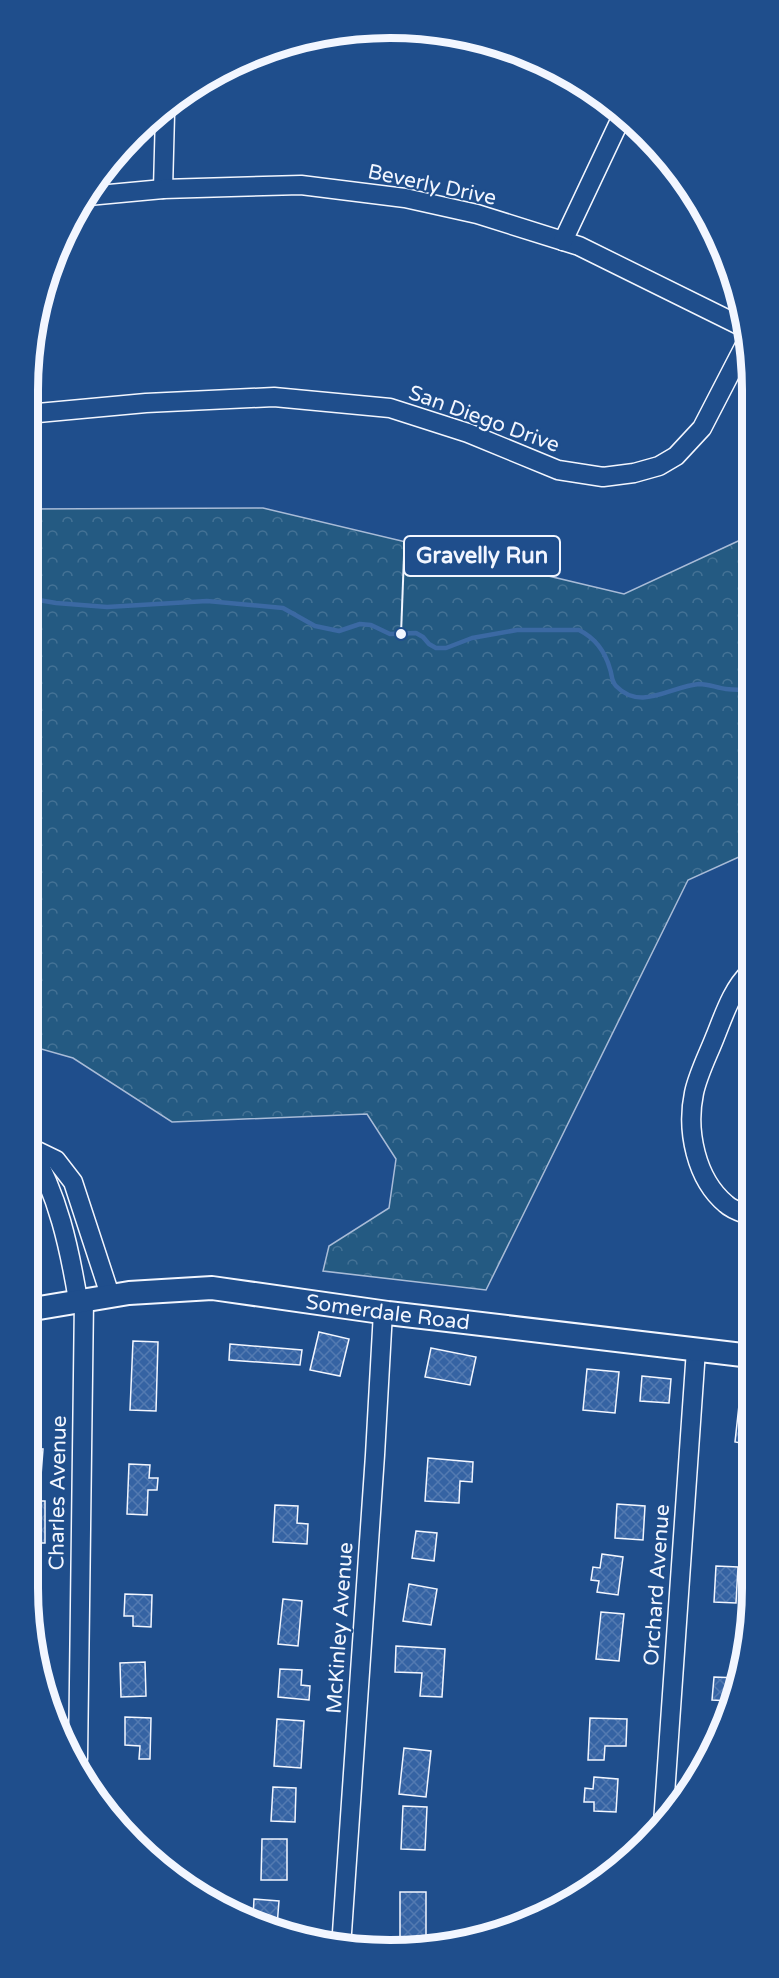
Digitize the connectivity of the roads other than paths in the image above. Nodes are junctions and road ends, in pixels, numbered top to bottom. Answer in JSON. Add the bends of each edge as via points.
{"nodes":[{"id":1,"x":165,"y":118,"type":"edge"},
{"id":2,"x":619,"y":122,"type":"edge"},
{"id":3,"x":163,"y":189,"type":"junction"},
{"id":4,"x":96,"y":195,"type":"edge"},
{"id":5,"x":563,"y":241,"type":"junction"},
{"id":6,"x":735,"y":323,"type":"edge"},
{"id":7,"x":740,"y":355,"type":"edge"},
{"id":8,"x":38,"y":413,"type":"edge"},
{"id":9,"x":742,"y":983,"type":"edge"},
{"id":10,"x":38,"y":1151,"type":"edge"},
{"id":11,"x":38,"y":1164,"type":"edge"},
{"id":12,"x":742,"y":1212,"type":"edge"},
{"id":13,"x":110,"y":1295,"type":"junction"},
{"id":14,"x":81,"y":1299,"type":"junction"},
{"id":15,"x":38,"y":1308,"type":"edge"},
{"id":16,"x":383,"y":1312,"type":"junction"},
{"id":17,"x":696,"y":1350,"type":"junction"},
{"id":18,"x":742,"y":1355,"type":"edge"},
{"id":19,"x":78,"y":1751,"type":"edge"},
{"id":20,"x":664,"y":1809,"type":"edge"},
{"id":21,"x":342,"y":1937,"type":"edge"}],
"edges":[{"from":1,"to":3,"type":"street"},
{"from":2,"to":5,"type":"street"},
{"from":3,"to":4,"type":"street","name":"Beverly Drive"},
{"from":3,"to":5,"type":"street","name":"Beverly Drive","via":[[301,185],[405,198],[477,214]]},
{"from":5,"to":6,"type":"street","name":"Beverly Drive"},
{"from":7,"to":8,"type":"street","name":"San Diego Drive","via":[[702,428],[676,456],[634,473],[603,477],[558,470],[468,433],[390,408],[274,397]]},
{"from":9,"to":12,"type":"street","via":[[731,998],[694,1094],[691,1129],[696,1156],[708,1183],[727,1205]]},
{"from":10,"to":13,"type":"street","via":[[56,1160],[73,1182]]},
{"from":11,"to":14,"type":"street","name":"Charles Avenue","via":[[55,1197]]},
{"from":13,"to":14,"type":"main road","name":"Somerdale Road"},
{"from":13,"to":16,"type":"main road","name":"Somerdale Road","via":[[212,1288]]},
{"from":14,"to":15,"type":"main road","name":"Somerdale Road"},
{"from":14,"to":19,"type":"street","name":"Charles Avenue"},
{"from":16,"to":17,"type":"main road","name":"Somerdale Road"},
{"from":16,"to":21,"type":"street","name":"McKinley Avenue"},
{"from":17,"to":18,"type":"main road","name":"Somerdale Road"},
{"from":17,"to":20,"type":"street","name":"Orchard Avenue"}]}
